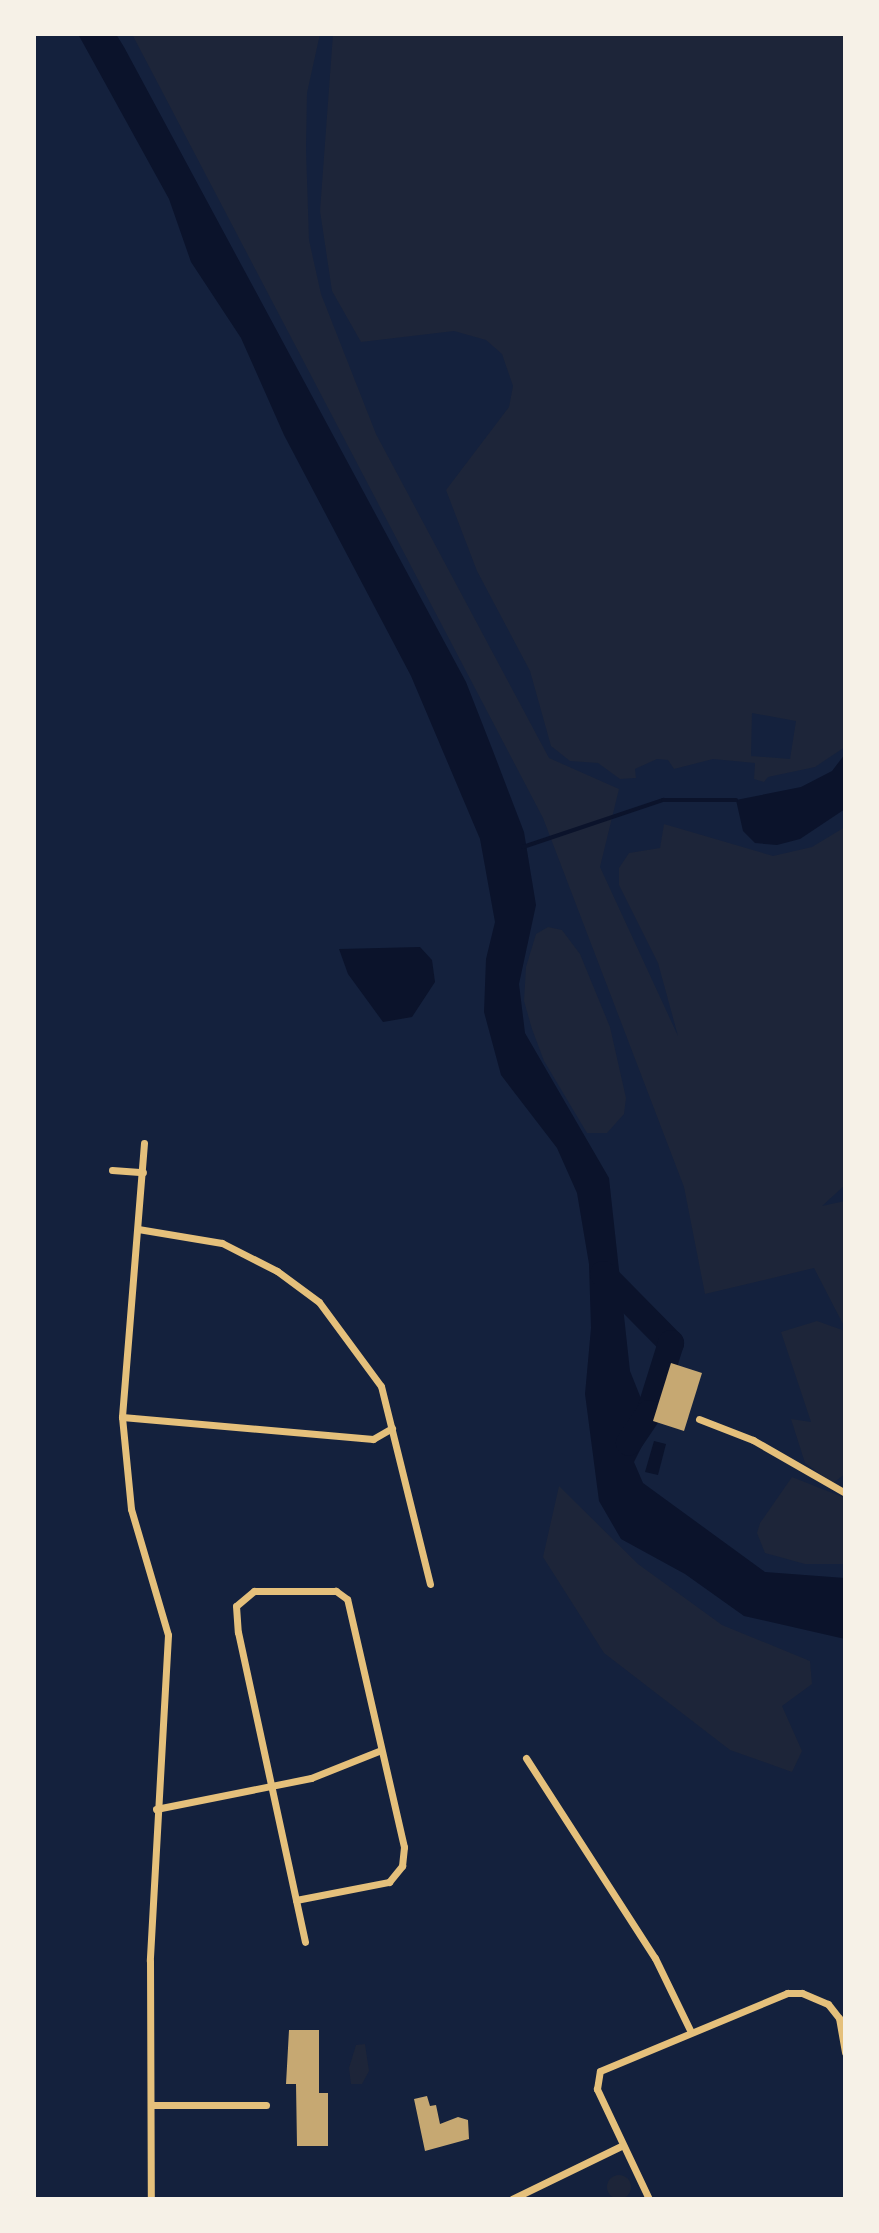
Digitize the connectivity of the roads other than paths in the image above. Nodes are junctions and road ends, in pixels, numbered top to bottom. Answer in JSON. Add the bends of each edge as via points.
{"nodes":[{"id":1,"x":144,"y":1143,"type":"dead end"},
{"id":2,"x":112,"y":1170,"type":"dead end"},
{"id":3,"x":143,"y":1172,"type":"junction"},
{"id":4,"x":138,"y":1229,"type":"junction"},
{"id":5,"x":122,"y":1417,"type":"junction"},
{"id":6,"x":699,"y":1419,"type":"dead end"},
{"id":7,"x":392,"y":1428,"type":"junction"},
{"id":8,"x":845,"y":1493,"type":"edge"},
{"id":9,"x":430,"y":1584,"type":"dead end"},
{"id":10,"x":381,"y":1750,"type":"junction"},
{"id":11,"x":526,"y":1758,"type":"dead end"},
{"id":12,"x":272,"y":1785,"type":"junction"},
{"id":13,"x":156,"y":1809,"type":"junction"},
{"id":14,"x":296,"y":1900,"type":"junction"},
{"id":15,"x":305,"y":1942,"type":"dead end"},
{"id":16,"x":691,"y":2032,"type":"junction"},
{"id":17,"x":845,"y":2052,"type":"edge"},
{"id":18,"x":151,"y":2105,"type":"junction"},
{"id":19,"x":266,"y":2105,"type":"dead end"},
{"id":20,"x":623,"y":2145,"type":"junction"},
{"id":21,"x":151,"y":2199,"type":"edge"},
{"id":22,"x":512,"y":2199,"type":"edge"},
{"id":23,"x":649,"y":2199,"type":"edge"}],
"edges":[{"from":1,"to":3,"type":"street"},
{"from":2,"to":3,"type":"street"},
{"from":3,"to":4,"type":"street"},
{"from":4,"to":5,"type":"street"},
{"from":4,"to":7,"type":"street","via":[[222,1243],[277,1271],[319,1302],[381,1386]]},
{"from":5,"to":7,"type":"street","via":[[373,1439]]},
{"from":5,"to":13,"type":"street","via":[[131,1509],[168,1635]]},
{"from":6,"to":8,"type":"street","via":[[753,1440]]},
{"from":7,"to":9,"type":"street"},
{"from":10,"to":12,"type":"street","via":[[311,1778]]},
{"from":10,"to":12,"type":"street","via":[[351,1606],[336,1591],[254,1591],[236,1606]]},
{"from":10,"to":14,"type":"street","via":[[404,1847],[402,1866],[389,1882]]},
{"from":11,"to":16,"type":"street","via":[[655,1958]]},
{"from":12,"to":13,"type":"street"},
{"from":12,"to":14,"type":"street"},
{"from":13,"to":18,"type":"street"},
{"from":14,"to":15,"type":"street"},
{"from":16,"to":17,"type":"street","via":[[745,2007],[802,1993],[834,2011]]},
{"from":16,"to":20,"type":"street","via":[[597,2076],[597,2089]]},
{"from":18,"to":19,"type":"street"},
{"from":18,"to":21,"type":"street"},
{"from":20,"to":22,"type":"street"},
{"from":20,"to":23,"type":"street"}]}
